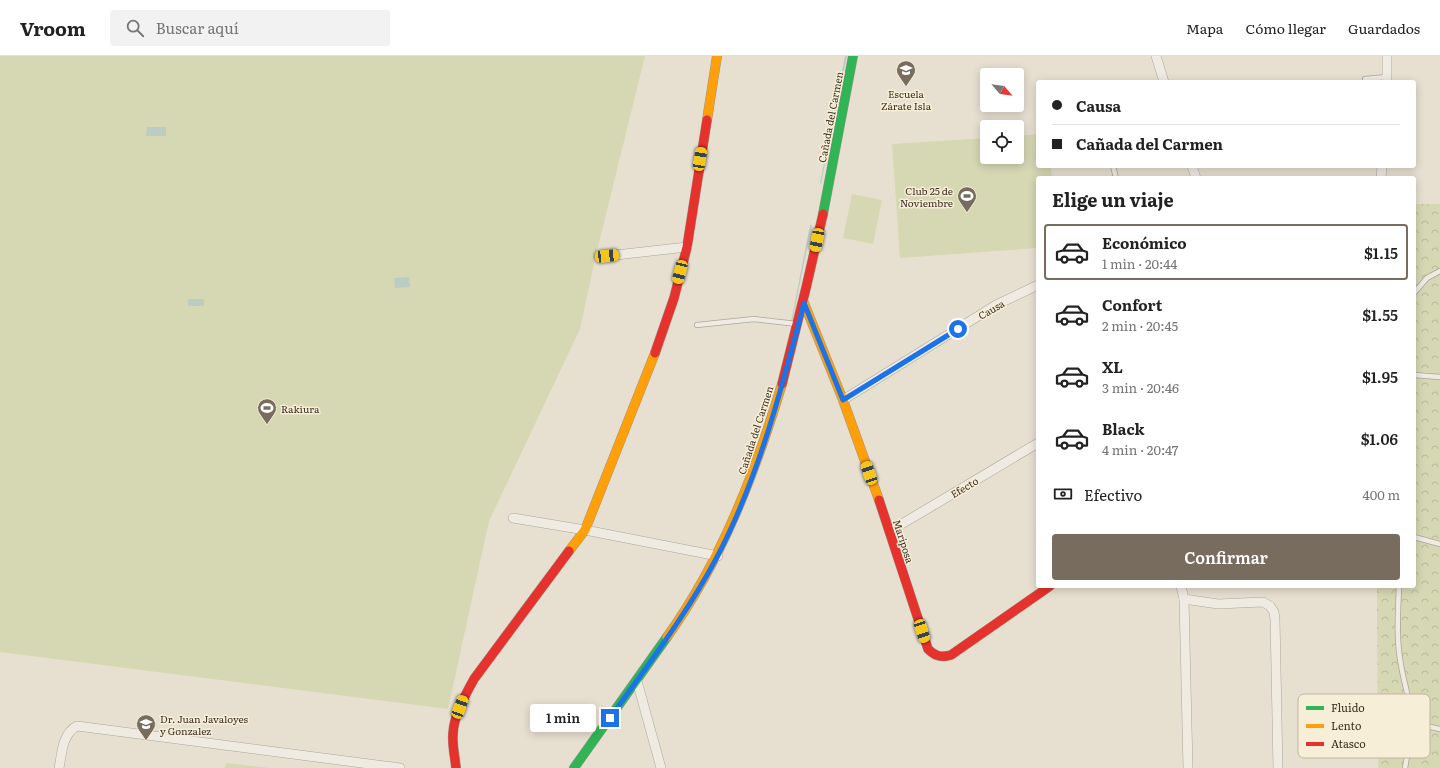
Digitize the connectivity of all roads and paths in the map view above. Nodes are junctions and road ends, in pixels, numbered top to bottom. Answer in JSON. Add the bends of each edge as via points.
{"nodes":[{"id":1,"x":717,"y":56,"type":"edge"},
{"id":2,"x":853,"y":56,"type":"edge"},
{"id":3,"x":1156,"y":56,"type":"edge"},
{"id":4,"x":1387,"y":56,"type":"edge"},
{"id":5,"x":1365,"y":79,"type":"dead end"},
{"id":6,"x":1163,"y":80,"type":"edge"},
{"id":7,"x":1387,"y":80,"type":"edge"},
{"id":8,"x":687,"y":247,"type":"junction"},
{"id":9,"x":607,"y":256,"type":"dead end"},
{"id":10,"x":1440,"y":271,"type":"edge"},
{"id":11,"x":1036,"y":286,"type":"edge"},
{"id":12,"x":1416,"y":291,"type":"edge"},
{"id":13,"x":804,"y":303,"type":"junction"},
{"id":14,"x":799,"y":324,"type":"junction"},
{"id":15,"x":697,"y":325,"type":"dead end"},
{"id":16,"x":1416,"y":375,"type":"edge"},
{"id":17,"x":1440,"y":377,"type":"edge"},
{"id":18,"x":843,"y":400,"type":"junction"},
{"id":19,"x":1036,"y":444,"type":"edge"},
{"id":20,"x":513,"y":518,"type":"dead end"},
{"id":21,"x":585,"y":530,"type":"junction"},
{"id":22,"x":890,"y":531,"type":"junction"},
{"id":23,"x":1416,"y":538,"type":"edge"},
{"id":24,"x":1440,"y":544,"type":"edge"},
{"id":25,"x":718,"y":556,"type":"junction"},
{"id":26,"x":1047,"y":588,"type":"edge"},
{"id":27,"x":1181,"y":588,"type":"edge"},
{"id":28,"x":1399,"y":588,"type":"edge"},
{"id":29,"x":1184,"y":599,"type":"junction"},
{"id":30,"x":637,"y":681,"type":"junction"},
{"id":31,"x":1407,"y":694,"type":"edge"},
{"id":32,"x":1430,"y":727,"type":"edge"},
{"id":33,"x":1440,"y":729,"type":"edge"},
{"id":34,"x":1407,"y":758,"type":"edge"},
{"id":35,"x":59,"y":768,"type":"edge"},
{"id":36,"x":400,"y":768,"type":"edge"},
{"id":37,"x":456,"y":768,"type":"edge"},
{"id":38,"x":574,"y":768,"type":"edge"},
{"id":39,"x":661,"y":768,"type":"edge"},
{"id":40,"x":1188,"y":768,"type":"edge"},
{"id":41,"x":1278,"y":768,"type":"edge"},
{"id":42,"x":1405,"y":768,"type":"edge"}],
"edges":[{"from":1,"to":8,"type":"street"},
{"from":2,"to":13,"type":"street","name":"Cañada del Carmen"},
{"from":3,"to":6,"type":"street"},
{"from":4,"to":7,"type":"street"},
{"from":5,"to":7,"type":"lane"},
{"from":8,"to":9,"type":"street"},
{"from":8,"to":21,"type":"street","via":[[674,298],[653,359]]},
{"from":10,"to":12,"type":"lane","via":[[1427,278]]},
{"from":11,"to":18,"type":"street","name":"Causa","via":[[996,305]]},
{"from":13,"to":14,"type":"street","name":"Cañada del Carmen"},
{"from":13,"to":18,"type":"street","name":"Mariposa"},
{"from":14,"to":15,"type":"lane","via":[[754,319]]},
{"from":14,"to":25,"type":"street","name":"Cañada del Carmen","via":[[751,480]]},
{"from":16,"to":17,"type":"lane"},
{"from":18,"to":22,"type":"street","name":"Mariposa"},
{"from":19,"to":22,"type":"street","name":"Efecto"},
{"from":20,"to":21,"type":"street"},
{"from":21,"to":25,"type":"street"},
{"from":21,"to":37,"type":"street","via":[[474,679],[463,698],[453,731]]},
{"from":22,"to":26,"type":"street","name":"Mariposa","via":[[928,649],[937,656],[950,655]]},
{"from":23,"to":24,"type":"lane"},
{"from":25,"to":30,"type":"street","name":"Cañada del Carmen","via":[[687,609]]},
{"from":27,"to":29,"type":"street"},
{"from":28,"to":31,"type":"lane","via":[[1397,621],[1401,666]]},
{"from":29,"to":40,"type":"street"},
{"from":29,"to":41,"type":"street","via":[[1218,604],[1263,602],[1274,612]]},
{"from":30,"to":38,"type":"street","name":"Cañada del Carmen"},
{"from":30,"to":39,"type":"street"},
{"from":32,"to":33,"type":"lane"},
{"from":34,"to":42,"type":"lane"},
{"from":35,"to":36,"type":"street","via":[[65,738],[68,732],[77,726]]}]}
